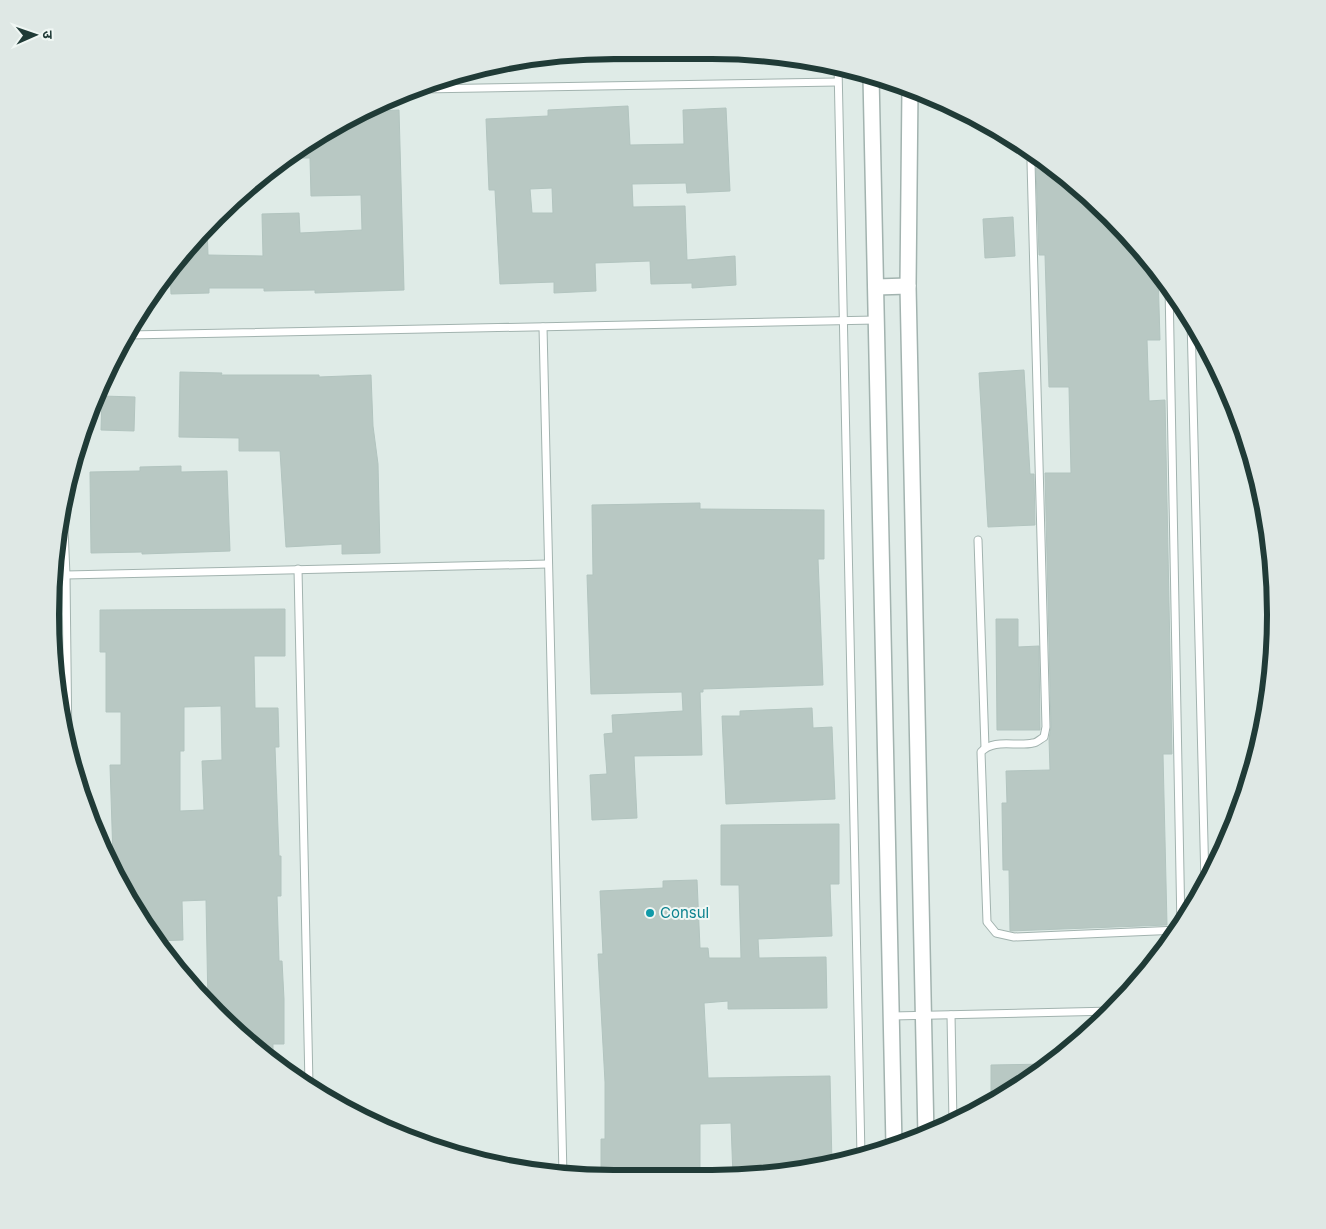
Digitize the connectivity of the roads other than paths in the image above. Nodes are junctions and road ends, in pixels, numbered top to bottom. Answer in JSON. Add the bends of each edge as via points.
{"nodes":[{"id":1,"x":838,"y":74,"type":"edge"},
{"id":2,"x":837,"y":82,"type":"junction"},
{"id":3,"x":871,"y":83,"type":"edge"},
{"id":4,"x":434,"y":89,"type":"edge"},
{"id":5,"x":910,"y":96,"type":"edge"},
{"id":6,"x":1031,"y":160,"type":"edge"},
{"id":7,"x":908,"y":286,"type":"junction"},
{"id":8,"x":876,"y":287,"type":"junction"},
{"id":9,"x":1169,"y":299,"type":"edge"},
{"id":10,"x":876,"y":320,"type":"junction"},
{"id":11,"x":843,"y":321,"type":"junction"},
{"id":12,"x":543,"y":327,"type":"junction"},
{"id":13,"x":1191,"y":334,"type":"edge"},
{"id":14,"x":134,"y":335,"type":"edge"},
{"id":15,"x":64,"y":539,"type":"edge"},
{"id":16,"x":978,"y":540,"type":"dead end"},
{"id":17,"x":548,"y":564,"type":"junction"},
{"id":18,"x":298,"y":569,"type":"junction"},
{"id":19,"x":66,"y":575,"type":"junction"},
{"id":20,"x":68,"y":713,"type":"edge"},
{"id":21,"x":985,"y":748,"type":"junction"},
{"id":22,"x":1205,"y":870,"type":"edge"},
{"id":23,"x":1180,"y":914,"type":"edge"},
{"id":24,"x":1169,"y":930,"type":"edge"},
{"id":25,"x":1099,"y":1011,"type":"edge"},
{"id":26,"x":924,"y":1015,"type":"junction"},
{"id":27,"x":951,"y":1015,"type":"junction"},
{"id":28,"x":891,"y":1016,"type":"junction"},
{"id":29,"x":308,"y":1078,"type":"edge"},
{"id":30,"x":953,"y":1115,"type":"edge"},
{"id":31,"x":926,"y":1127,"type":"edge"},
{"id":32,"x":894,"y":1140,"type":"edge"},
{"id":33,"x":861,"y":1149,"type":"edge"},
{"id":34,"x":563,"y":1167,"type":"edge"}],
"edges":[{"from":1,"to":2,"type":"lane"},
{"from":2,"to":4,"type":"lane"},
{"from":2,"to":11,"type":"lane"},
{"from":3,"to":8,"type":"street"},
{"from":5,"to":7,"type":"street"},
{"from":6,"to":21,"type":"lane","via":[[1046,727],[1044,737],[1035,743]]},
{"from":7,"to":8,"type":"street"},
{"from":7,"to":26,"type":"street"},
{"from":8,"to":10,"type":"street"},
{"from":9,"to":23,"type":"lane"},
{"from":10,"to":11,"type":"lane"},
{"from":10,"to":28,"type":"street"},
{"from":11,"to":12,"type":"lane"},
{"from":11,"to":33,"type":"lane"},
{"from":12,"to":14,"type":"lane"},
{"from":12,"to":17,"type":"lane"},
{"from":13,"to":22,"type":"lane"},
{"from":15,"to":19,"type":"lane"},
{"from":16,"to":21,"type":"lane"},
{"from":17,"to":18,"type":"lane"},
{"from":17,"to":34,"type":"lane"},
{"from":18,"to":19,"type":"lane"},
{"from":18,"to":29,"type":"lane"},
{"from":19,"to":20,"type":"lane"},
{"from":21,"to":24,"type":"lane","via":[[981,752],[987,922],[996,933],[1014,937]]},
{"from":25,"to":27,"type":"lane"},
{"from":26,"to":27,"type":"lane"},
{"from":26,"to":28,"type":"lane"},
{"from":26,"to":31,"type":"street"},
{"from":27,"to":30,"type":"lane"},
{"from":28,"to":32,"type":"street"}]}
